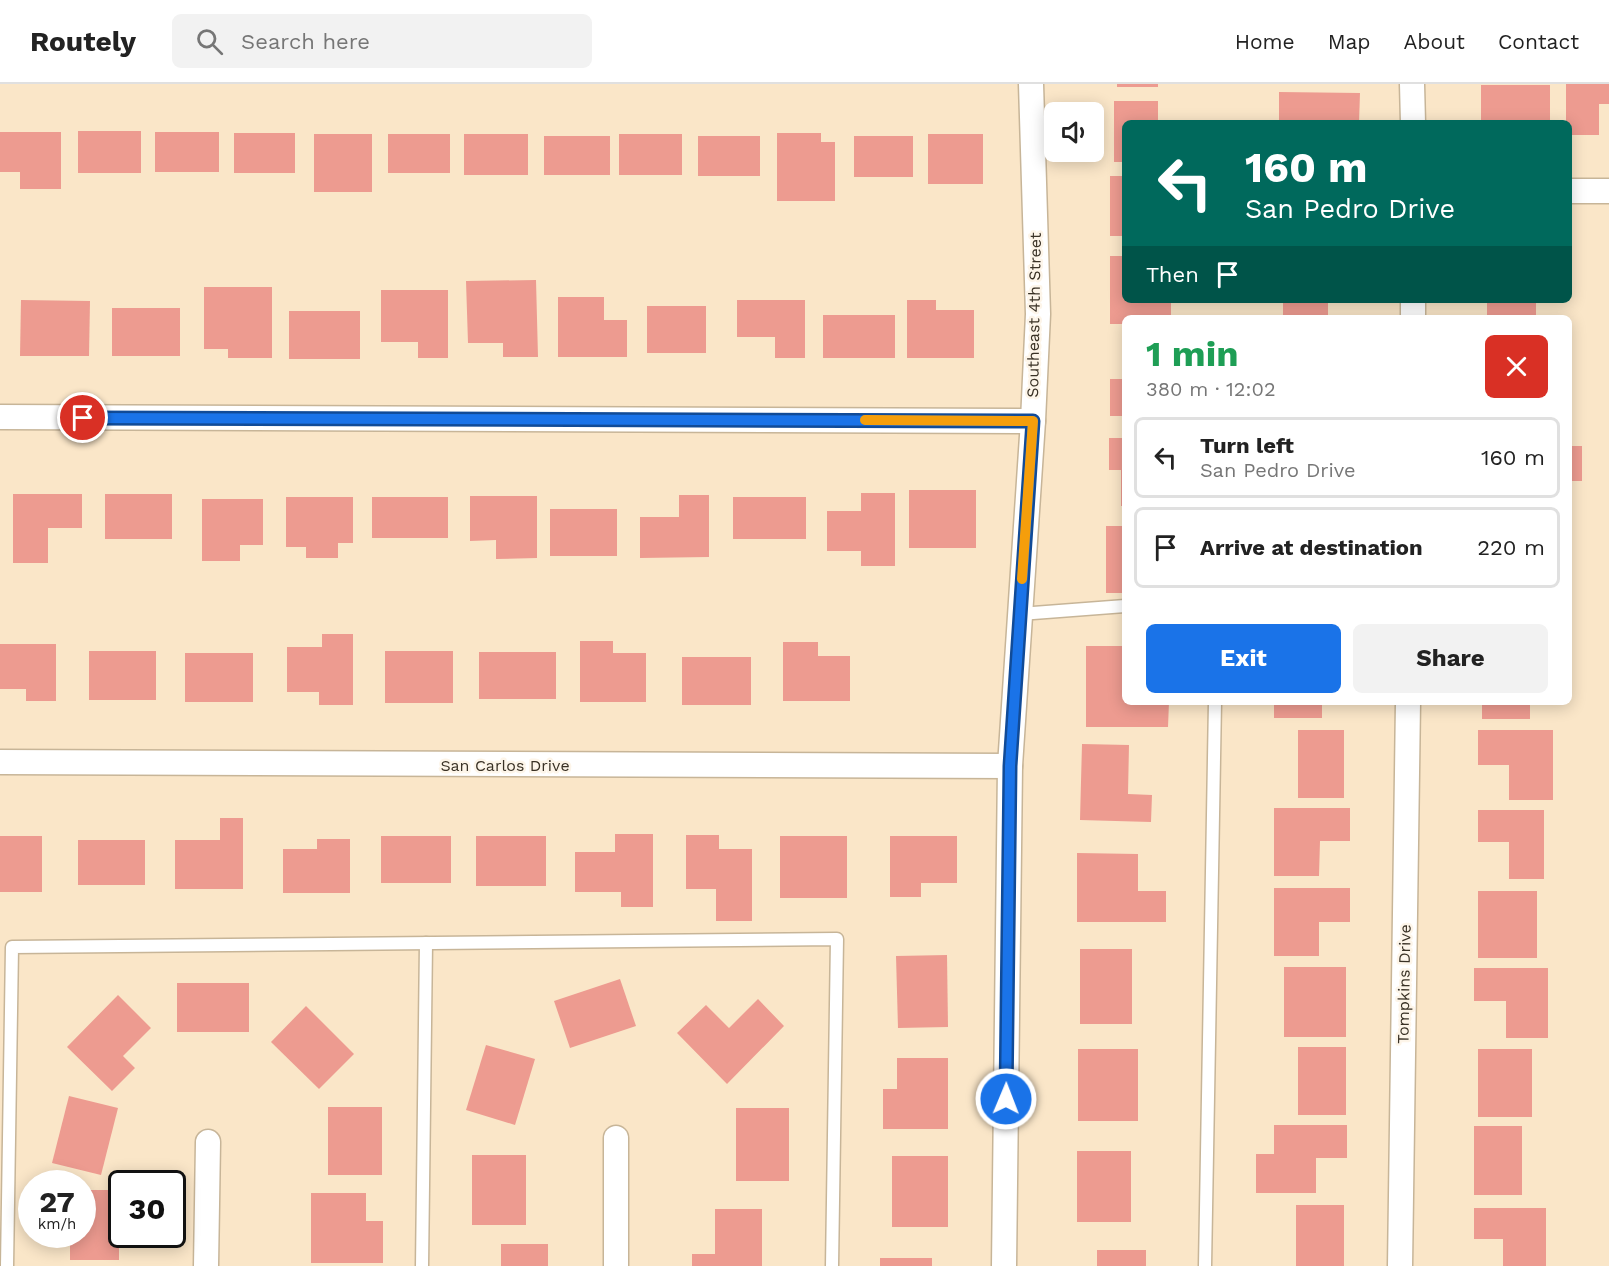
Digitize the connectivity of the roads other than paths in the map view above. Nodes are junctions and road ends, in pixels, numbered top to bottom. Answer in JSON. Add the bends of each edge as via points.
{"nodes":[{"id":1,"x":1031,"y":84,"type":"edge"},
{"id":2,"x":1412,"y":84,"type":"edge"},
{"id":3,"x":1413,"y":120,"type":"edge"},
{"id":4,"x":1572,"y":191,"type":"edge"},
{"id":5,"x":1609,"y":191,"type":"edge"},
{"id":6,"x":0,"y":417,"type":"edge"},
{"id":7,"x":1033,"y":421,"type":"junction"},
{"id":8,"x":1122,"y":606,"type":"edge"},
{"id":9,"x":1020,"y":614,"type":"junction"},
{"id":10,"x":1215,"y":705,"type":"edge"},
{"id":11,"x":1408,"y":705,"type":"edge"},
{"id":12,"x":0,"y":762,"type":"edge"},
{"id":13,"x":1010,"y":766,"type":"junction"},
{"id":14,"x":426,"y":943,"type":"junction"},
{"id":15,"x":616,"y":1138,"type":"dead end"},
{"id":16,"x":208,"y":1142,"type":"dead end"},
{"id":17,"x":7,"y":1266,"type":"edge"},
{"id":18,"x":206,"y":1266,"type":"edge"},
{"id":19,"x":422,"y":1266,"type":"edge"},
{"id":20,"x":616,"y":1266,"type":"edge"},
{"id":21,"x":832,"y":1266,"type":"edge"},
{"id":22,"x":1004,"y":1266,"type":"edge"},
{"id":23,"x":1205,"y":1266,"type":"edge"},
{"id":24,"x":1400,"y":1266,"type":"edge"}],
"edges":[{"from":1,"to":7,"type":"street","name":"Southeast 4th Street","via":[[1038,314]]},
{"from":2,"to":3,"type":"street"},
{"from":4,"to":5,"type":"street"},
{"from":6,"to":7,"type":"street"},
{"from":7,"to":9,"type":"street","name":"Southeast 4th Street"},
{"from":8,"to":9,"type":"lane"},
{"from":9,"to":13,"type":"street","name":"Southeast 4th Street"},
{"from":10,"to":23,"type":"lane"},
{"from":11,"to":24,"type":"street","name":"Tompkins Drive"},
{"from":12,"to":13,"type":"street","name":"San Carlos Drive"},
{"from":13,"to":22,"type":"street","name":"Southeast 4th Street"},
{"from":14,"to":17,"type":"lane","via":[[12,947]]},
{"from":14,"to":19,"type":"lane"},
{"from":14,"to":21,"type":"lane","via":[[837,939]]},
{"from":15,"to":20,"type":"street"},
{"from":16,"to":18,"type":"street"}]}
